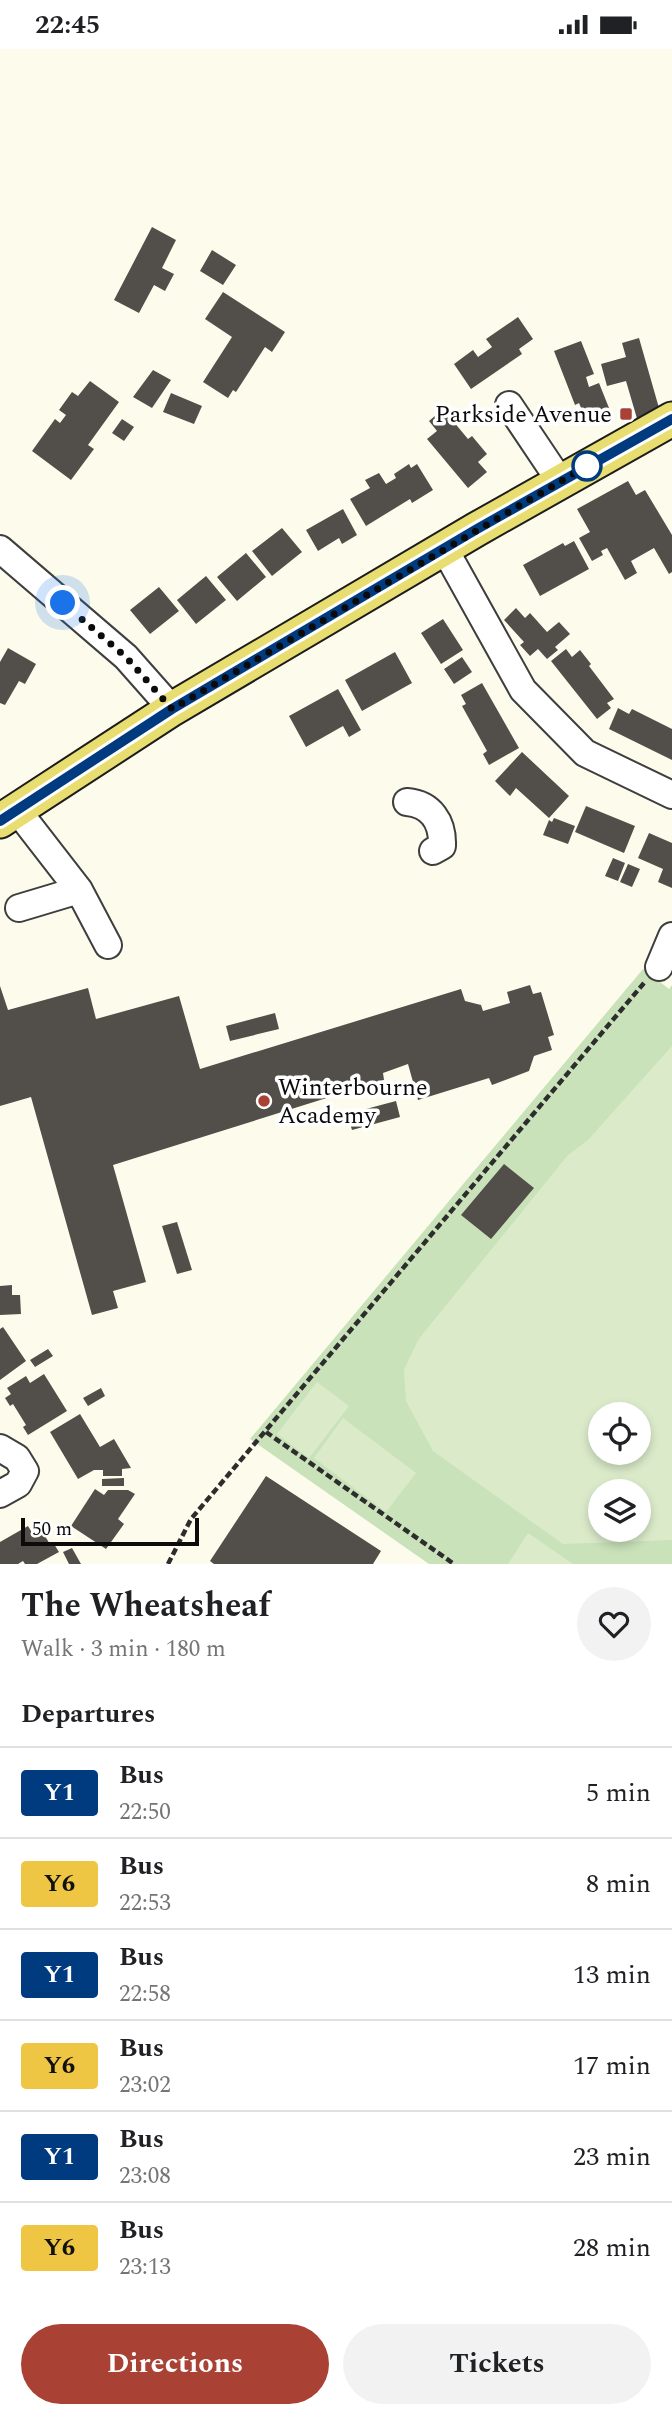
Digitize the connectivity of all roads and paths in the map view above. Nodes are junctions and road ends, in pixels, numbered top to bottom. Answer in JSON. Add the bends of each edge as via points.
{"nodes":[{"id":1,"x":509,"y":405,"type":"dead end"},
{"id":2,"x":672,"y":419,"type":"edge"},
{"id":3,"x":560,"y":481,"type":"junction"},
{"id":4,"x":444,"y":548,"type":"junction"},
{"id":5,"x":0,"y":549,"type":"edge"},
{"id":6,"x":172,"y":709,"type":"junction"},
{"id":7,"x":672,"y":795,"type":"edge"},
{"id":8,"x":407,"y":802,"type":"dead end"},
{"id":9,"x":8,"y":816,"type":"edge"},
{"id":10,"x":433,"y":851,"type":"dead end"},
{"id":11,"x":79,"y":890,"type":"junction"},
{"id":12,"x":19,"y":908,"type":"dead end"},
{"id":13,"x":672,"y":936,"type":"edge"},
{"id":14,"x":108,"y":945,"type":"dead end"},
{"id":15,"x":659,"y":967,"type":"joint"},
{"id":16,"x":266,"y":1432,"type":"junction"},
{"id":17,"x":0,"y":1448,"type":"edge"},
{"id":18,"x":0,"y":1494,"type":"edge"},
{"id":19,"x":168,"y":1564,"type":"edge"},
{"id":20,"x":454,"y":1564,"type":"edge"}],
"edges":[{"from":1,"to":3,"type":"street"},
{"from":2,"to":3,"type":"main road"},
{"from":3,"to":4,"type":"main road"},
{"from":4,"to":6,"type":"main road"},
{"from":4,"to":7,"type":"street","via":[[523,690],[585,753]]},
{"from":5,"to":6,"type":"street","via":[[126,657]]},
{"from":6,"to":9,"type":"main road"},
{"from":8,"to":10,"type":"street","via":[[428,808],[441,826],[442,846]]},
{"from":9,"to":11,"type":"street"},
{"from":11,"to":12,"type":"street"},
{"from":11,"to":14,"type":"street"},
{"from":13,"to":15,"type":"street"},
{"from":15,"to":16,"type":"path"},
{"from":16,"to":19,"type":"path","via":[[191,1519]]},
{"from":16,"to":20,"type":"path"},
{"from":17,"to":18,"type":"street","via":[[17,1458],[25,1471],[18,1484]]}]}
